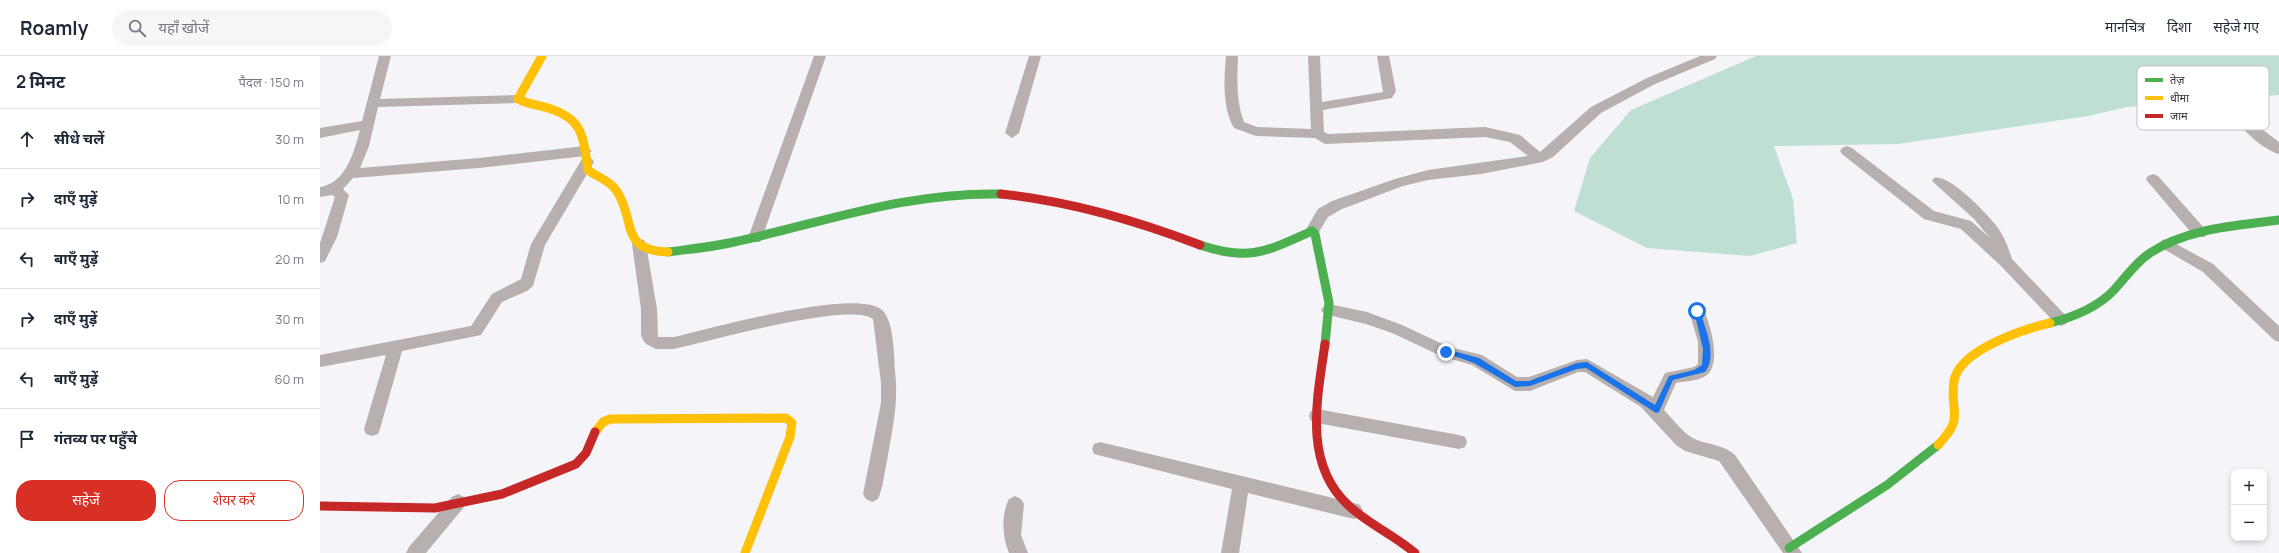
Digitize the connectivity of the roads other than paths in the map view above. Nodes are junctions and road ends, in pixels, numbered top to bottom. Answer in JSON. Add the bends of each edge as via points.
{"nodes":[{"id":1,"x":385,"y":56,"type":"edge"},
{"id":2,"x":542,"y":56,"type":"edge"},
{"id":3,"x":820,"y":56,"type":"edge"},
{"id":4,"x":1035,"y":56,"type":"edge"},
{"id":5,"x":1232,"y":56,"type":"edge"},
{"id":6,"x":1314,"y":56,"type":"edge"},
{"id":7,"x":1383,"y":56,"type":"edge"},
{"id":8,"x":1711,"y":56,"type":"edge"},
{"id":9,"x":518,"y":99,"type":"junction"},
{"id":10,"x":374,"y":103,"type":"junction"},
{"id":11,"x":1316,"y":107,"type":"junction"},
{"id":12,"x":368,"y":124,"type":"junction"},
{"id":13,"x":2255,"y":130,"type":"edge"},
{"id":14,"x":320,"y":133,"type":"edge"},
{"id":15,"x":1012,"y":133,"type":"dead end"},
{"id":16,"x":1318,"y":134,"type":"junction"},
{"id":17,"x":2279,"y":148,"type":"edge"},
{"id":18,"x":1847,"y":151,"type":"dead end"},
{"id":19,"x":586,"y":156,"type":"junction"},
{"id":20,"x":1538,"y":159,"type":"junction"},
{"id":21,"x":351,"y":173,"type":"junction"},
{"id":22,"x":2153,"y":179,"type":"dead end"},
{"id":23,"x":1939,"y":181,"type":"dead end"},
{"id":24,"x":327,"y":191,"type":"edge"},
{"id":25,"x":2279,"y":220,"type":"edge"},
{"id":26,"x":1312,"y":231,"type":"junction"},
{"id":27,"x":2200,"y":233,"type":"junction"},
{"id":28,"x":755,"y":238,"type":"junction"},
{"id":29,"x":639,"y":244,"type":"junction"},
{"id":30,"x":2167,"y":244,"type":"junction"},
{"id":31,"x":320,"y":257,"type":"edge"},
{"id":32,"x":2005,"y":261,"type":"junction"},
{"id":33,"x":1329,"y":310,"type":"junction"},
{"id":34,"x":1697,"y":311,"type":"dead end"},
{"id":35,"x":2061,"y":320,"type":"junction"},
{"id":36,"x":2279,"y":336,"type":"edge"},
{"id":37,"x":396,"y":347,"type":"junction"},
{"id":38,"x":320,"y":361,"type":"edge"},
{"id":39,"x":1656,"y":410,"type":"junction"},
{"id":40,"x":1317,"y":416,"type":"junction"},
{"id":41,"x":372,"y":429,"type":"dead end"},
{"id":42,"x":1459,"y":442,"type":"dead end"},
{"id":43,"x":1100,"y":449,"type":"dead end"},
{"id":44,"x":1241,"y":483,"type":"junction"},
{"id":45,"x":872,"y":494,"type":"dead end"},
{"id":46,"x":458,"y":502,"type":"junction"},
{"id":47,"x":1015,"y":504,"type":"dead end"},
{"id":48,"x":320,"y":506,"type":"edge"},
{"id":49,"x":1355,"y":511,"type":"junction"},
{"id":50,"x":1791,"y":550,"type":"edge"},
{"id":51,"x":415,"y":553,"type":"edge"},
{"id":52,"x":745,"y":553,"type":"edge"},
{"id":53,"x":1019,"y":553,"type":"edge"},
{"id":54,"x":1230,"y":553,"type":"edge"},
{"id":55,"x":1415,"y":553,"type":"edge"}],
"edges":[{"from":1,"to":10,"type":"street","via":[[376,82]]},
{"from":2,"to":9,"type":"street"},
{"from":3,"to":28,"type":"street"},
{"from":4,"to":15,"type":"street"},
{"from":5,"to":16,"type":"street","via":[[1232,94],[1235,117],[1239,125],[1256,131]]},
{"from":6,"to":11,"type":"street"},
{"from":7,"to":11,"type":"street","via":[[1390,91],[1388,95]]},
{"from":8,"to":20,"type":"street","via":[[1651,81],[1596,110],[1548,154]]},
{"from":9,"to":10,"type":"street"},
{"from":9,"to":19,"type":"street","via":[[526,104],[569,113],[575,118],[583,132]]},
{"from":10,"to":12,"type":"street"},
{"from":11,"to":16,"type":"street"},
{"from":12,"to":14,"type":"street"},
{"from":12,"to":21,"type":"street"},
{"from":13,"to":17,"type":"street"},
{"from":16,"to":20,"type":"street","via":[[1326,139],[1332,139],[1496,133],[1522,140]]},
{"from":18,"to":32,"type":"street","via":[[1929,214],[1966,225]]},
{"from":19,"to":21,"type":"street"},
{"from":19,"to":29,"type":"street","via":[[592,175],[618,191],[631,232]]},
{"from":19,"to":37,"type":"street","via":[[538,244],[525,285],[497,298],[476,331]]},
{"from":20,"to":26,"type":"street","via":[[1428,175],[1400,182],[1337,205],[1323,213]]},
{"from":21,"to":24,"type":"street","via":[[344,183]]},
{"from":22,"to":27,"type":"street"},
{"from":23,"to":32,"type":"street","via":[[1996,234]]},
{"from":24,"to":31,"type":"street","via":[[342,195]]},
{"from":25,"to":27,"type":"street","via":[[2218,228]]},
{"from":26,"to":28,"type":"street","via":[[1258,254],[1240,256],[1221,252],[1114,212],[1007,194],[963,194],[838,215]]},
{"from":26,"to":33,"type":"street","via":[[1315,234]]},
{"from":27,"to":30,"type":"street"},
{"from":28,"to":29,"type":"street","via":[[685,251],[648,250]]},
{"from":29,"to":45,"type":"street","via":[[649,309],[649,335],[656,344],[674,343],[813,311],[860,309],[873,310],[878,315],[882,322],[889,403]]},
{"from":30,"to":35,"type":"street","via":[[2149,253],[2100,303],[2087,312]]},
{"from":30,"to":36,"type":"street","via":[[2208,268]]},
{"from":32,"to":35,"type":"street"},
{"from":33,"to":39,"type":"street","via":[[1367,318],[1446,352],[1476,360],[1515,384],[1530,384],[1577,366],[1587,365]]},
{"from":33,"to":40,"type":"street","via":[[1320,366]]},
{"from":34,"to":39,"type":"street","via":[[1707,349],[1706,366],[1698,372],[1671,378]]},
{"from":35,"to":50,"type":"street","via":[[2011,333],[1994,341],[1970,359],[1956,374],[1953,384],[1957,406],[1953,429],[1939,444],[1887,488]]},
{"from":37,"to":38,"type":"street"},
{"from":37,"to":41,"type":"street"},
{"from":39,"to":50,"type":"street","via":[[1682,440],[1691,446],[1724,455],[1729,460]]},
{"from":40,"to":42,"type":"street"},
{"from":40,"to":49,"type":"street","via":[[1316,450],[1320,467],[1331,487]]},
{"from":43,"to":44,"type":"street"},
{"from":44,"to":49,"type":"street"},
{"from":44,"to":54,"type":"street"},
{"from":46,"to":48,"type":"street","via":[[435,508]]},
{"from":46,"to":51,"type":"street"},
{"from":46,"to":52,"type":"street","via":[[502,494],[576,464],[586,455],[598,425],[610,419],[786,418],[792,423],[790,436]]},
{"from":47,"to":53,"type":"street","via":[[1011,532],[1014,547]]},
{"from":49,"to":55,"type":"street","via":[[1402,540]]}]}
